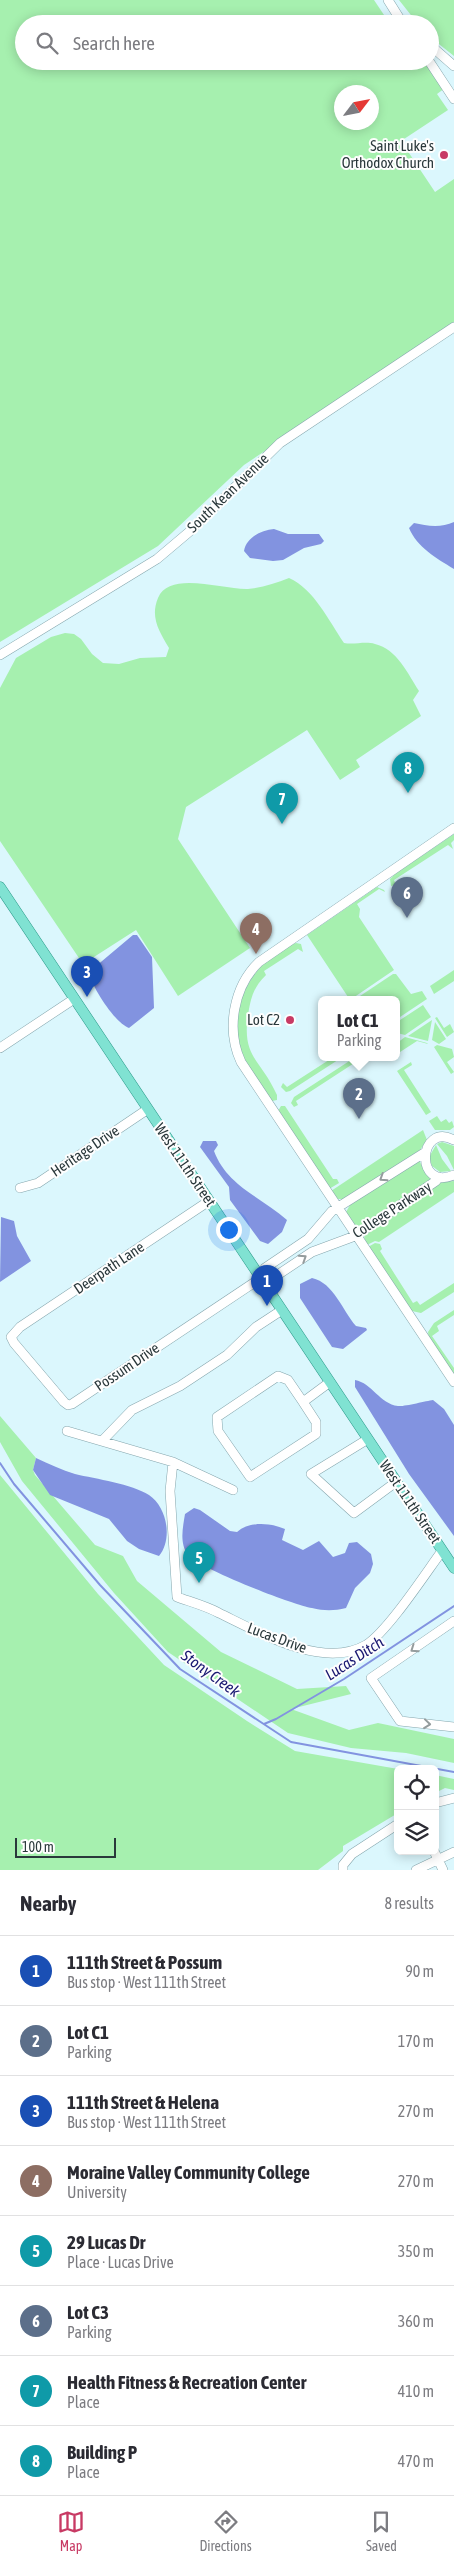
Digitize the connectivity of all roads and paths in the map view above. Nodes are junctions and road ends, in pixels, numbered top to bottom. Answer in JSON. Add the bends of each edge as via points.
{"nodes":[{"id":1,"x":388,"y":0,"type":"edge"},
{"id":2,"x":398,"y":15,"type":"edge"},
{"id":3,"x":439,"y":54,"type":"edge"},
{"id":4,"x":454,"y":66,"type":"edge"},
{"id":5,"x":434,"y":70,"type":"edge"},
{"id":6,"x":454,"y":99,"type":"edge"},
{"id":7,"x":454,"y":327,"type":"edge"},
{"id":8,"x":0,"y":655,"type":"edge"},
{"id":9,"x":454,"y":828,"type":"edge"},
{"id":10,"x":0,"y":887,"type":"edge"},
{"id":11,"x":74,"y":998,"type":"junction"},
{"id":12,"x":0,"y":1048,"type":"edge"},
{"id":13,"x":148,"y":1110,"type":"junction"},
{"id":14,"x":454,"y":1140,"type":"edge"},
{"id":15,"x":424,"y":1153,"type":"junction"},
{"id":16,"x":454,"y":1175,"type":"edge"},
{"id":17,"x":439,"y":1177,"type":"junction"},
{"id":18,"x":20,"y":1188,"type":"dead end"},
{"id":19,"x":209,"y":1201,"type":"junction"},
{"id":20,"x":336,"y":1208,"type":"junction"},
{"id":21,"x":355,"y":1236,"type":"junction"},
{"id":22,"x":261,"y":1278,"type":"junction"},
{"id":23,"x":282,"y":1310,"type":"junction"},
{"id":24,"x":11,"y":1337,"type":"joint"},
{"id":25,"x":330,"y":1382,"type":"junction"},
{"id":26,"x":454,"y":1382,"type":"edge"},
{"id":27,"x":303,"y":1402,"type":"junction"},
{"id":28,"x":67,"y":1431,"type":"dead end"},
{"id":29,"x":103,"y":1440,"type":"junction"},
{"id":30,"x":368,"y":1440,"type":"junction"},
{"id":31,"x":173,"y":1462,"type":"junction"},
{"id":32,"x":396,"y":1482,"type":"junction"},
{"id":33,"x":233,"y":1490,"type":"dead end"},
{"id":34,"x":442,"y":1551,"type":"junction"},
{"id":35,"x":454,"y":1568,"type":"edge"},
{"id":36,"x":454,"y":1621,"type":"edge"},
{"id":37,"x":454,"y":1727,"type":"edge"},
{"id":38,"x":454,"y":1798,"type":"edge"},
{"id":39,"x":439,"y":1802,"type":"edge"},
{"id":40,"x":394,"y":1827,"type":"edge"},
{"id":41,"x":454,"y":1852,"type":"edge"},
{"id":42,"x":439,"y":1854,"type":"edge"},
{"id":43,"x":436,"y":1855,"type":"edge"},
{"id":44,"x":343,"y":1867,"type":"edge"},
{"id":45,"x":416,"y":1870,"type":"edge"},
{"id":46,"x":443,"y":1870,"type":"edge"}],
"edges":[{"from":1,"to":2,"type":"street"},
{"from":3,"to":4,"type":"street"},
{"from":5,"to":6,"type":"street"},
{"from":7,"to":8,"type":"street","name":"South Kean Avenue","via":[[280,443],[157,559]]},
{"from":9,"to":20,"type":"street","via":[[267,956],[250,970],[241,988],[232,1026],[236,1052]]},
{"from":10,"to":11,"type":"main road","name":"West 111th Street"},
{"from":11,"to":12,"type":"street"},
{"from":11,"to":13,"type":"main road","name":"West 111th Street"},
{"from":13,"to":18,"type":"street","name":"Heritage Drive","via":[[38,1183]]},
{"from":13,"to":19,"type":"main road","name":"West 111th Street"},
{"from":14,"to":15,"type":"street","name":"College Parkway","via":[[438,1138]]},
{"from":15,"to":17,"type":"street","name":"College Parkway","via":[[426,1165]]},
{"from":15,"to":20,"type":"street","name":"College Parkway","one_way":true},
{"from":16,"to":17,"type":"street","name":"College Parkway"},
{"from":17,"to":21,"type":"street","name":"College Parkway"},
{"from":19,"to":22,"type":"main road","name":"West 111th Street"},
{"from":19,"to":24,"type":"street","name":"Deerpath Lane","via":[[25,1324]]},
{"from":20,"to":21,"type":"street"},
{"from":20,"to":22,"type":"street","name":"College Parkway","via":[[308,1239],[265,1268]]},
{"from":22,"to":21,"type":"street","name":"College Parkway","one_way":true,"via":[[272,1278],[312,1252]]},
{"from":21,"to":26,"type":"street"},
{"from":22,"to":23,"type":"main road","name":"West 111th Street"},
{"from":22,"to":24,"type":"street","name":"Possum Drive","via":[[68,1405]]},
{"from":23,"to":25,"type":"main road","name":"West 111th Street"},
{"from":23,"to":29,"type":"street","via":[[256,1327],[227,1355],[180,1386],[132,1410]]},
{"from":25,"to":27,"type":"street"},
{"from":25,"to":30,"type":"main road","name":"West 111th Street"},
{"from":27,"to":27,"type":"street","via":[[288,1380],[278,1376],[217,1417],[218,1431],[250,1477],[316,1434],[316,1422]]},
{"from":28,"to":29,"type":"street"},
{"from":29,"to":31,"type":"street"},
{"from":30,"to":32,"type":"main road","name":"West 111th Street"},
{"from":30,"to":32,"type":"street","via":[[312,1474],[354,1513]]},
{"from":31,"to":33,"type":"street"},
{"from":31,"to":34,"type":"street","name":"Lucas Drive","via":[[170,1491],[177,1597],[218,1612],[258,1634],[317,1652],[344,1653],[366,1644],[383,1630]]},
{"from":32,"to":34,"type":"main road","name":"West 111th Street"},
{"from":34,"to":35,"type":"main road","name":"West 111th Street"},
{"from":36,"to":37,"type":"street","one_way":true,"via":[[371,1678],[400,1721]]},
{"from":38,"to":39,"type":"street"},
{"from":40,"to":44,"type":"street","via":[[352,1854]]},
{"from":41,"to":42,"type":"street"},
{"from":43,"to":45,"type":"street"},
{"from":43,"to":46,"type":"street"}]}
